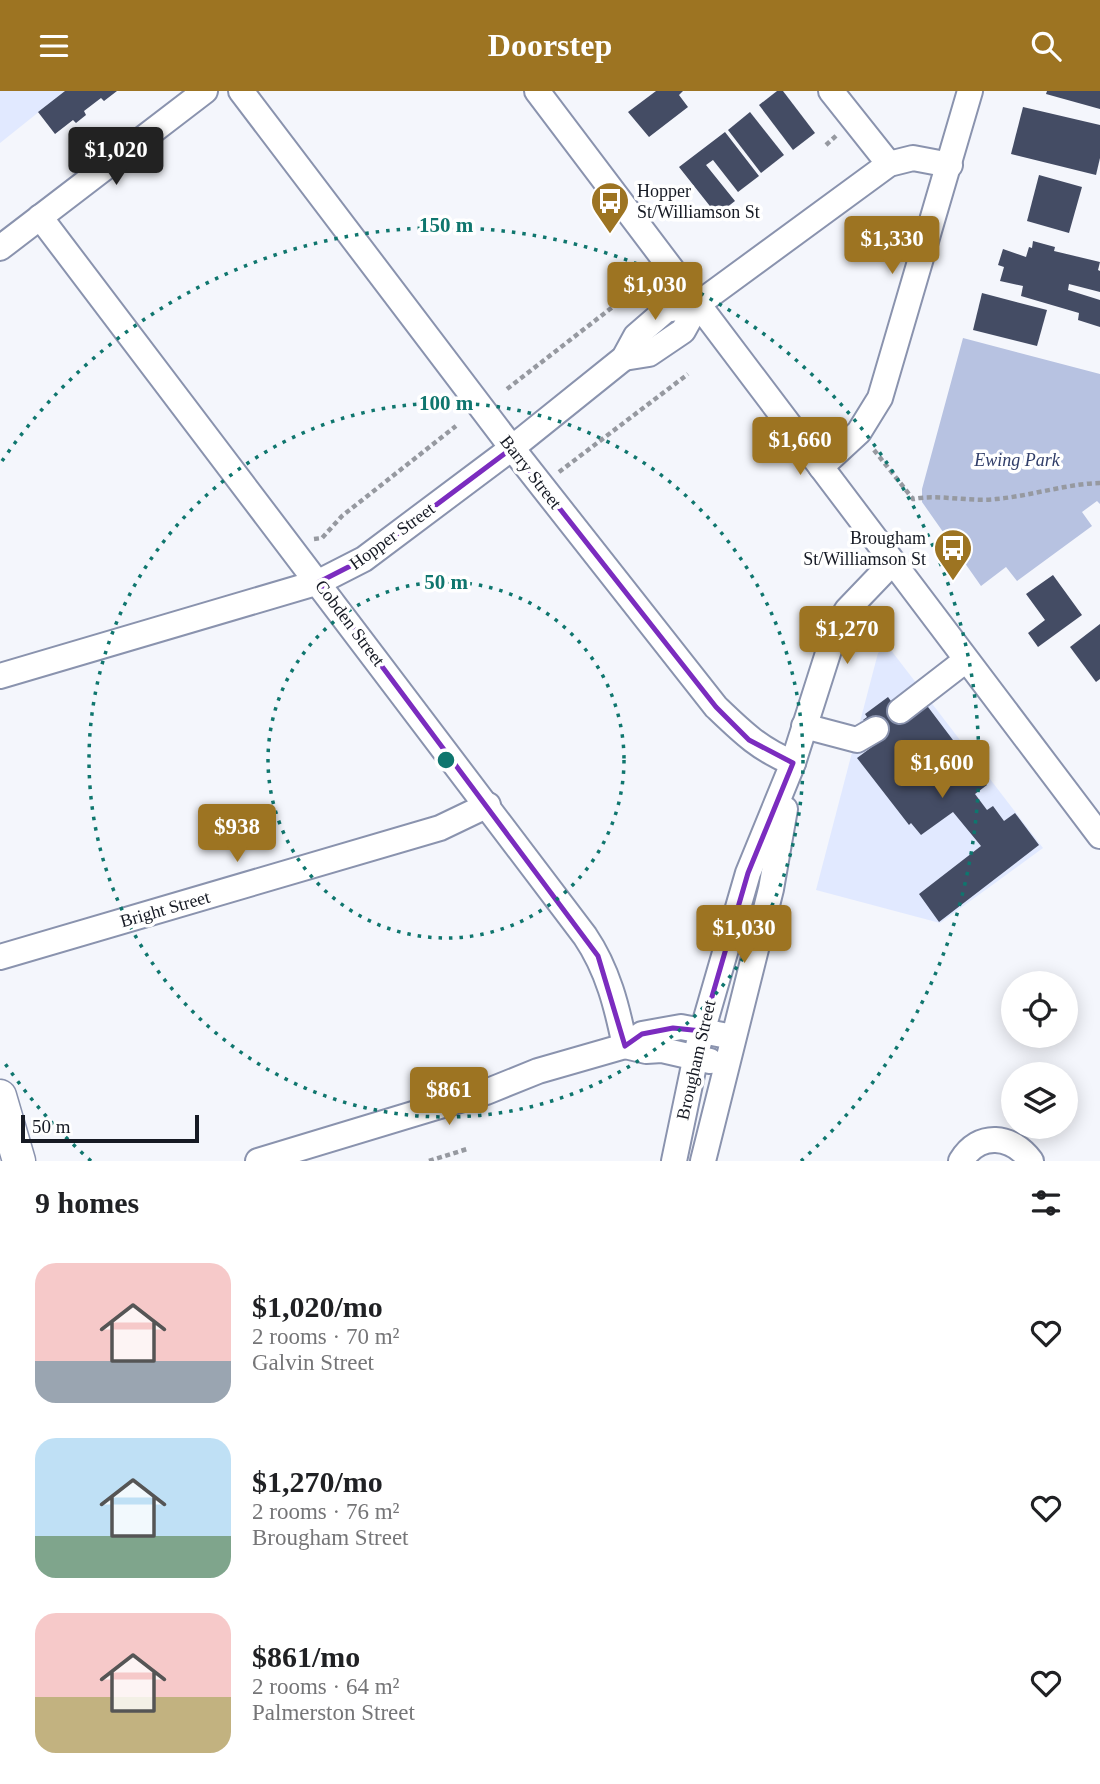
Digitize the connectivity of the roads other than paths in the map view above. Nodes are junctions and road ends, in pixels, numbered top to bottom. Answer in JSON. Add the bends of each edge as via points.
{"nodes":[{"id":1,"x":205,"y":91,"type":"edge"},
{"id":2,"x":241,"y":91,"type":"edge"},
{"id":3,"x":537,"y":91,"type":"edge"},
{"id":4,"x":831,"y":91,"type":"edge"},
{"id":5,"x":970,"y":91,"type":"edge"},
{"id":6,"x":889,"y":165,"type":"junction"},
{"id":7,"x":950,"y":165,"type":"junction"},
{"id":8,"x":40,"y":217,"type":"junction"},
{"id":9,"x":0,"y":248,"type":"edge"},
{"id":10,"x":698,"y":304,"type":"junction"},
{"id":11,"x":512,"y":448,"type":"junction"},
{"id":12,"x":821,"y":467,"type":"junction"},
{"id":13,"x":892,"y":563,"type":"junction"},
{"id":14,"x":319,"y":582,"type":"junction"},
{"id":15,"x":966,"y":660,"type":"junction"},
{"id":16,"x":0,"y":677,"type":"edge"},
{"id":17,"x":900,"y":711,"type":"dead end"},
{"id":18,"x":804,"y":726,"type":"junction"},
{"id":19,"x":876,"y":729,"type":"dead end"},
{"id":20,"x":793,"y":763,"type":"junction"},
{"id":21,"x":488,"y":806,"type":"junction"},
{"id":22,"x":1100,"y":836,"type":"edge"},
{"id":23,"x":0,"y":957,"type":"edge"},
{"id":24,"x":702,"y":1031,"type":"junction"},
{"id":25,"x":733,"y":1037,"type":"junction"},
{"id":26,"x":625,"y":1047,"type":"junction"},
{"id":27,"x":695,"y":1058,"type":"junction"},
{"id":28,"x":726,"y":1064,"type":"junction"},
{"id":29,"x":0,"y":1096,"type":"edge"},
{"id":30,"x":271,"y":1159,"type":"edge"},
{"id":31,"x":19,"y":1161,"type":"edge"},
{"id":32,"x":674,"y":1161,"type":"edge"},
{"id":33,"x":703,"y":1161,"type":"edge"},
{"id":34,"x":961,"y":1161,"type":"edge"},
{"id":35,"x":1031,"y":1161,"type":"edge"}],
"edges":[{"from":1,"to":8,"type":"street"},
{"from":2,"to":11,"type":"street","name":"Barry Street"},
{"from":3,"to":10,"type":"street"},
{"from":4,"to":6,"type":"street"},
{"from":5,"to":7,"type":"street"},
{"from":6,"to":7,"type":"street","name":"Hopper Street","via":[[913,158]]},
{"from":6,"to":10,"type":"street","name":"Hopper Street"},
{"from":7,"to":12,"type":"street","via":[[880,398],[859,432]]},
{"from":8,"to":9,"type":"street"},
{"from":8,"to":14,"type":"street","name":"Cobden Street"},
{"from":10,"to":11,"type":"street","name":"Hopper Street","via":[[667,310],[636,336],[624,358]]},
{"from":10,"to":12,"type":"street"},
{"from":11,"to":14,"type":"street","name":"Hopper Street","via":[[364,559]]},
{"from":11,"to":20,"type":"street","name":"Barry Street","via":[[716,707],[762,749]]},
{"from":12,"to":13,"type":"street"},
{"from":13,"to":15,"type":"street"},
{"from":13,"to":18,"type":"street","name":"Brougham Street","via":[[836,628]]},
{"from":14,"to":16,"type":"street","name":"Hopper Street"},
{"from":14,"to":21,"type":"street","name":"Cobden Street"},
{"from":15,"to":17,"type":"street"},
{"from":15,"to":22,"type":"street"},
{"from":18,"to":19,"type":"street","via":[[858,740]]},
{"from":18,"to":20,"type":"street","name":"Brougham Street"},
{"from":20,"to":24,"type":"street","name":"Brougham Street","via":[[748,873]]},
{"from":20,"to":25,"type":"street","name":"Brougham Street","via":[[771,889]]},
{"from":21,"to":23,"type":"street","name":"Bright Street","via":[[440,828]]},
{"from":21,"to":26,"type":"street","name":"Cobden Street","via":[[598,956]]},
{"from":24,"to":25,"type":"street"},
{"from":24,"to":26,"type":"street","via":[[673,1028],[642,1034]]},
{"from":24,"to":27,"type":"street","name":"Brougham Street"},
{"from":25,"to":28,"type":"street","name":"Brougham Street"},
{"from":26,"to":27,"type":"street"},
{"from":26,"to":30,"type":"street"},
{"from":27,"to":28,"type":"street"},
{"from":27,"to":32,"type":"street","name":"Brougham Street"},
{"from":28,"to":33,"type":"street","name":"Brougham Street"},
{"from":29,"to":31,"type":"main road"},
{"from":34,"to":35,"type":"street","via":[[981,1142],[992,1139],[1010,1142]]}]}
